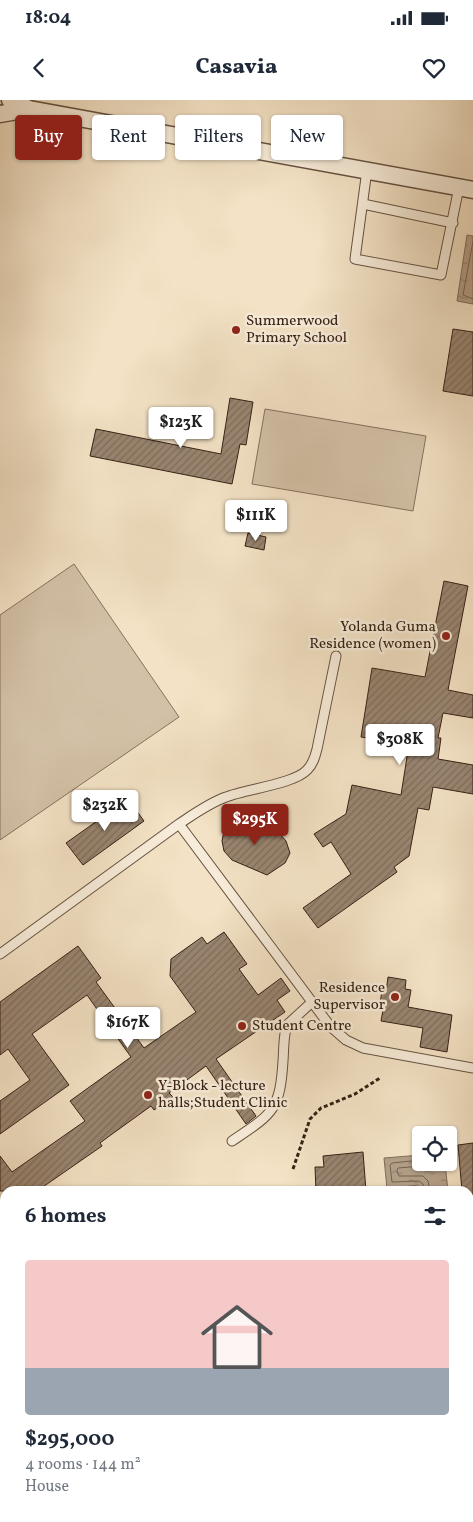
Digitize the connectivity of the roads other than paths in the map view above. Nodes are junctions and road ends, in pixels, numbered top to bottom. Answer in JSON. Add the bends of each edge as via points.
{"nodes":[{"id":1,"x":10,"y":100,"type":"edge"},
{"id":2,"x":29,"y":109,"type":"junction"},
{"id":3,"x":0,"y":114,"type":"edge"},
{"id":4,"x":367,"y":170,"type":"junction"},
{"id":5,"x":466,"y":188,"type":"edge"},
{"id":6,"x":363,"y":204,"type":"junction"},
{"id":7,"x":453,"y":223,"type":"junction"},
{"id":8,"x":336,"y":656,"type":"dead end"},
{"id":9,"x":179,"y":824,"type":"junction"},
{"id":10,"x":0,"y":954,"type":"edge"},
{"id":11,"x":312,"y":1002,"type":"junction"},
{"id":12,"x":473,"y":1068,"type":"edge"},
{"id":13,"x":232,"y":1141,"type":"dead end"}],
"edges":[{"from":1,"to":2,"type":"street"},
{"from":2,"to":3,"type":"street"},
{"from":2,"to":4,"type":"street"},
{"from":4,"to":5,"type":"street"},
{"from":4,"to":6,"type":"lane"},
{"from":5,"to":7,"type":"lane"},
{"from":6,"to":7,"type":"lane"},
{"from":6,"to":7,"type":"lane","via":[[355,259],[441,275]]},
{"from":8,"to":9,"type":"lane","via":[[317,749],[307,770],[294,778],[211,803]]},
{"from":9,"to":10,"type":"lane"},
{"from":9,"to":11,"type":"lane"},
{"from":11,"to":12,"type":"lane","via":[[330,1026],[357,1045]]},
{"from":11,"to":13,"type":"lane","via":[[287,1025],[281,1088],[275,1106],[261,1121]]}]}
